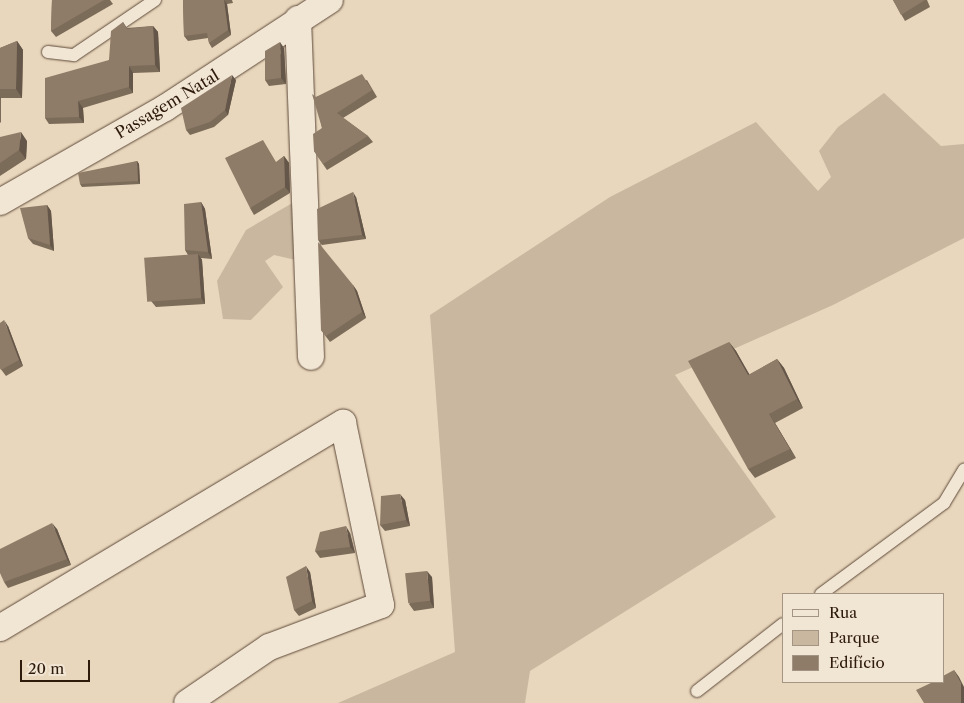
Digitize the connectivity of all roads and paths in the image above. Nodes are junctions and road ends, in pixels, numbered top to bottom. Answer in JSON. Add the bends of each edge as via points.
{"nodes":[{"id":1,"x":155,"y":0,"type":"edge"},
{"id":2,"x":330,"y":0,"type":"edge"},
{"id":3,"x":298,"y":19,"type":"junction"},
{"id":4,"x":48,"y":52,"type":"dead end"},
{"id":5,"x":0,"y":202,"type":"edge"},
{"id":6,"x":311,"y":357,"type":"dead end"},
{"id":7,"x":964,"y":470,"type":"edge"},
{"id":8,"x":822,"y":593,"type":"edge"},
{"id":9,"x":782,"y":625,"type":"edge"},
{"id":10,"x":0,"y":628,"type":"edge"},
{"id":11,"x":697,"y":691,"type":"dead end"},
{"id":12,"x":187,"y":703,"type":"edge"}],
"edges":[{"from":1,"to":4,"type":"lane","via":[[74,55]]},
{"from":2,"to":3,"type":"street","name":"Passagem Natal"},
{"from":3,"to":5,"type":"street","name":"Passagem Natal","via":[[165,108]]},
{"from":3,"to":6,"type":"street"},
{"from":7,"to":8,"type":"lane","via":[[944,503]]},
{"from":9,"to":11,"type":"lane"},
{"from":10,"to":12,"type":"street","via":[[343,423],[381,605],[269,647]]}]}
